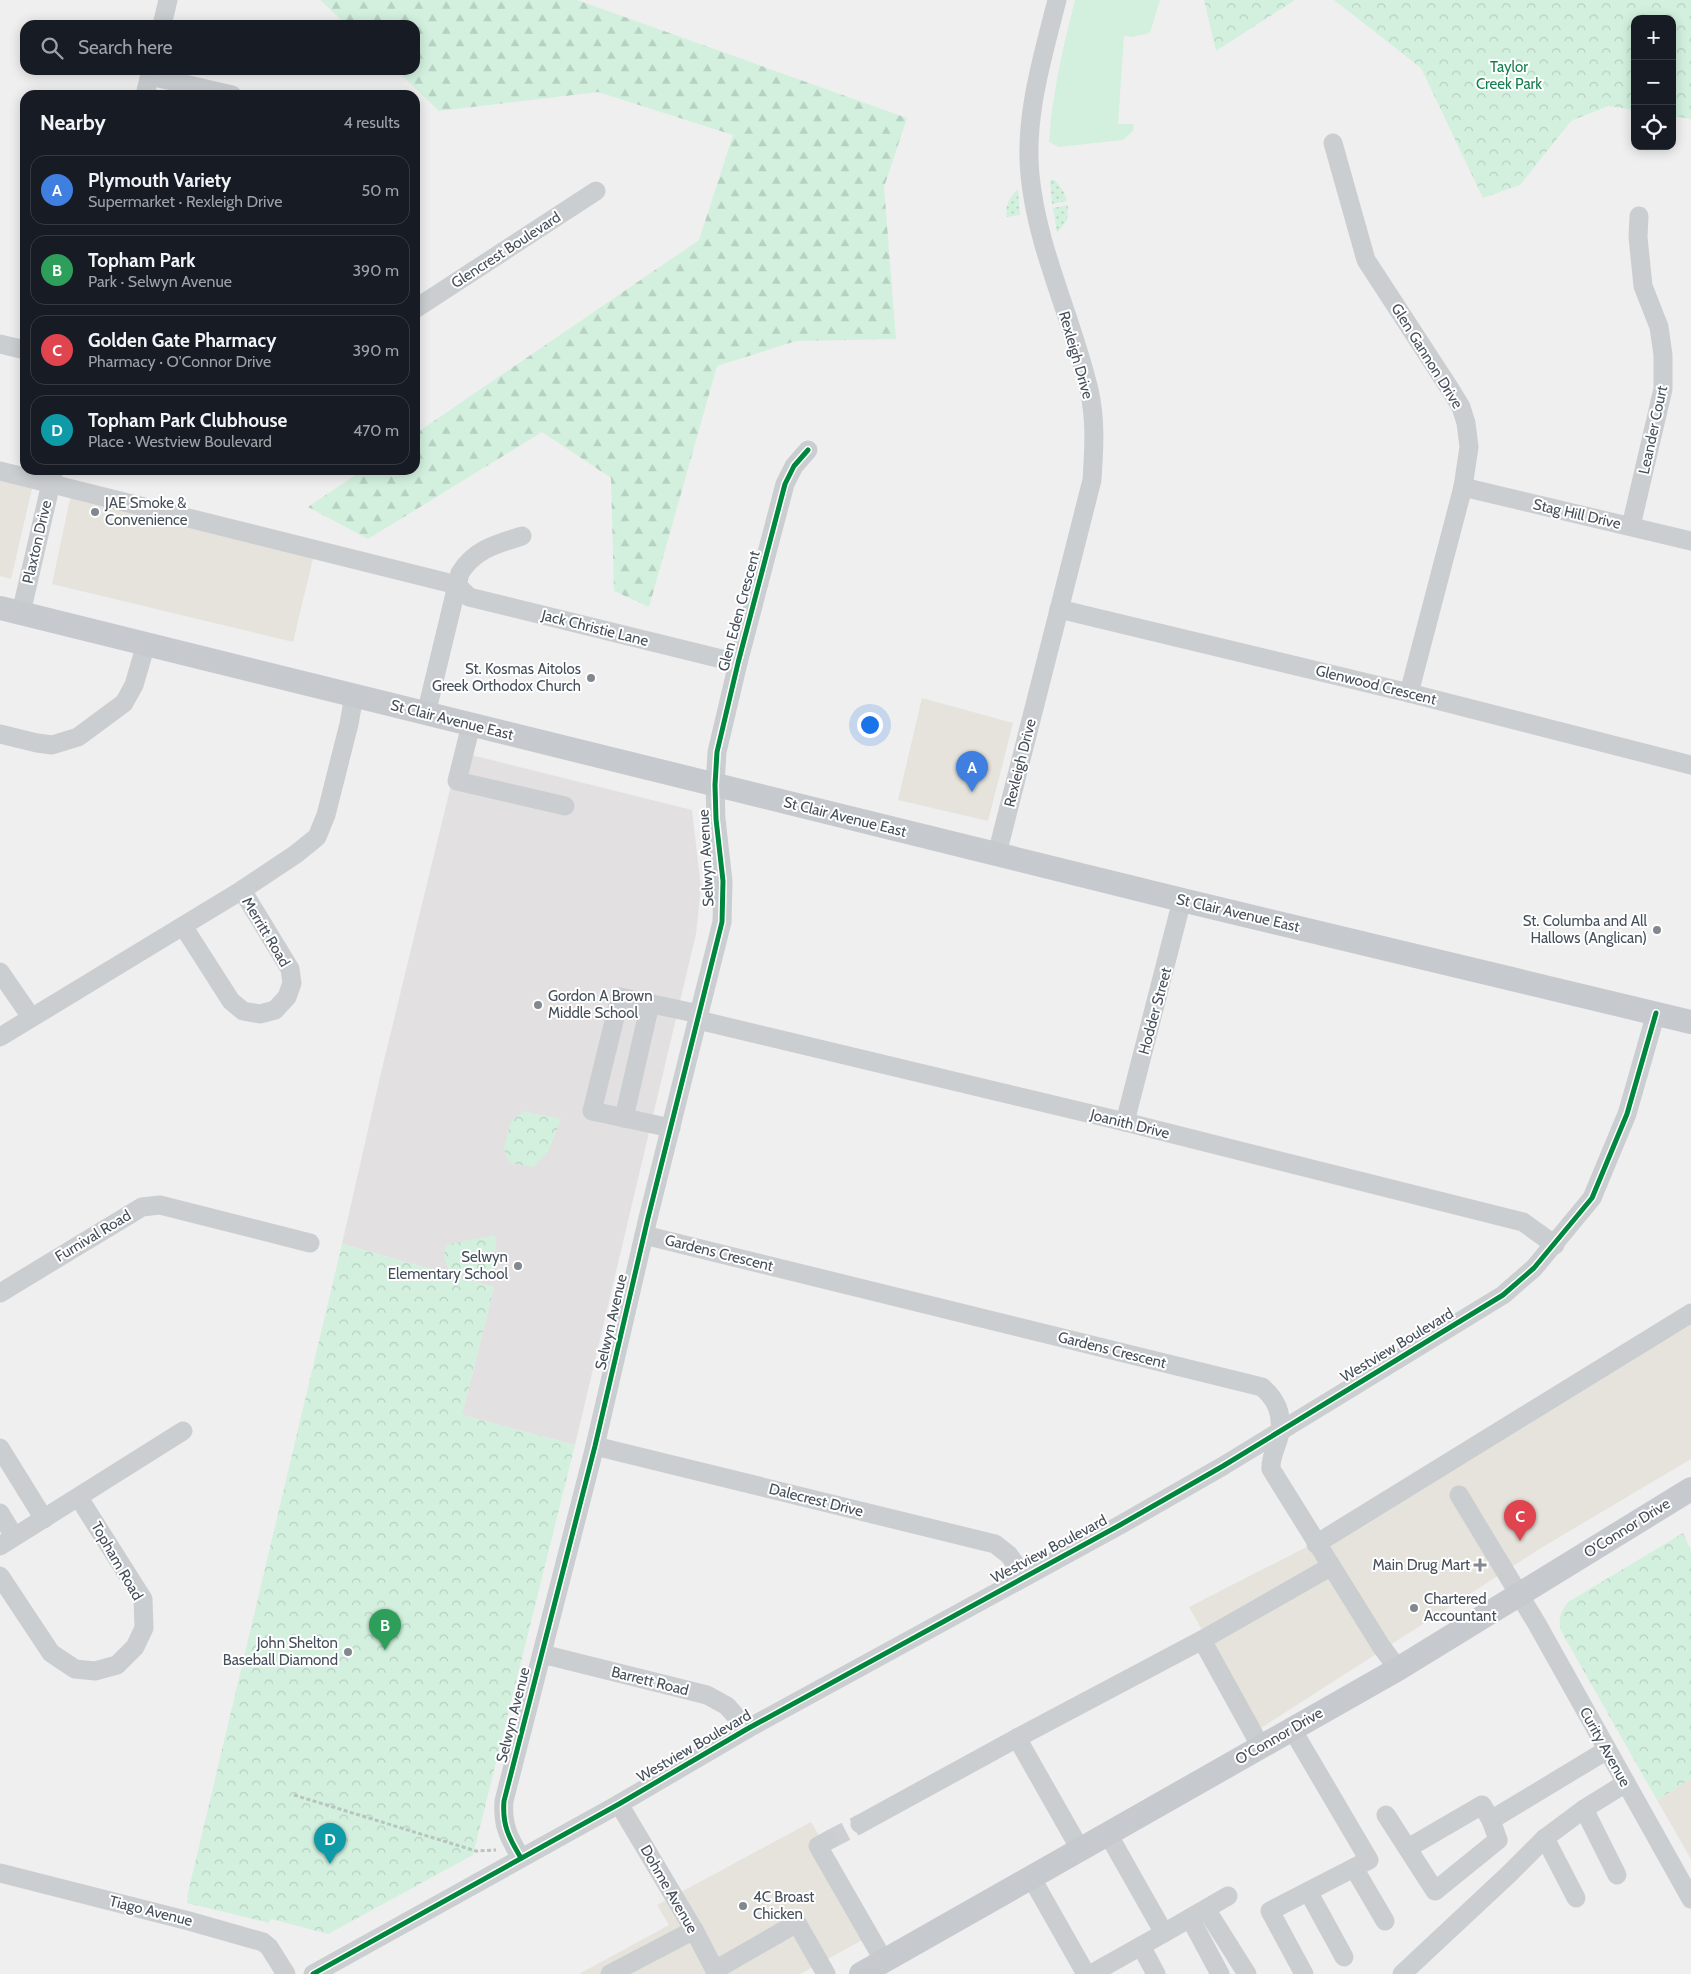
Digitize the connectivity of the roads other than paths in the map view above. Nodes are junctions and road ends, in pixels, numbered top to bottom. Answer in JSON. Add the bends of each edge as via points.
{"nodes":[{"id":1,"x":168,"y":0,"type":"edge"},
{"id":2,"x":1057,"y":0,"type":"edge"},
{"id":3,"x":163,"y":20,"type":"edge"},
{"id":4,"x":150,"y":75,"type":"edge"},
{"id":5,"x":158,"y":75,"type":"edge"},
{"id":6,"x":146,"y":90,"type":"edge"},
{"id":7,"x":214,"y":90,"type":"edge"},
{"id":8,"x":1333,"y":143,"type":"dead end"},
{"id":9,"x":596,"y":191,"type":"dead end"},
{"id":10,"x":1639,"y":216,"type":"dead end"},
{"id":11,"x":420,"y":306,"type":"edge"},
{"id":12,"x":0,"y":344,"type":"edge"},
{"id":13,"x":20,"y":349,"type":"edge"},
{"id":14,"x":808,"y":450,"type":"dead end"},
{"id":15,"x":0,"y":471,"type":"edge"},
{"id":16,"x":20,"y":473,"type":"edge"},
{"id":17,"x":35,"y":475,"type":"edge"},
{"id":18,"x":53,"y":477,"type":"edge"},
{"id":19,"x":1463,"y":488,"type":"junction"},
{"id":20,"x":1631,"y":526,"type":"junction"},
{"id":21,"x":522,"y":536,"type":"dead end"},
{"id":22,"x":1691,"y":541,"type":"edge"},
{"id":23,"x":457,"y":585,"type":"junction"},
{"id":24,"x":1059,"y":609,"type":"junction"},
{"id":25,"x":10,"y":611,"type":"edge"},
{"id":26,"x":146,"y":644,"type":"junction"},
{"id":27,"x":738,"y":662,"type":"junction"},
{"id":28,"x":1409,"y":693,"type":"junction"},
{"id":29,"x":354,"y":696,"type":"junction"},
{"id":30,"x":426,"y":714,"type":"junction"},
{"id":31,"x":471,"y":724,"type":"junction"},
{"id":32,"x":0,"y":734,"type":"edge"},
{"id":33,"x":1691,"y":765,"type":"edge"},
{"id":34,"x":714,"y":784,"type":"junction"},
{"id":35,"x":565,"y":806,"type":"dead end"},
{"id":36,"x":997,"y":854,"type":"junction"},
{"id":37,"x":242,"y":890,"type":"junction"},
{"id":38,"x":1182,"y":900,"type":"junction"},
{"id":39,"x":183,"y":926,"type":"junction"},
{"id":40,"x":0,"y":972,"type":"edge"},
{"id":41,"x":650,"y":1004,"type":"junction"},
{"id":42,"x":1656,"y":1013,"type":"junction"},
{"id":43,"x":31,"y":1017,"type":"junction"},
{"id":44,"x":699,"y":1017,"type":"junction"},
{"id":45,"x":1691,"y":1022,"type":"edge"},
{"id":46,"x":0,"y":1037,"type":"edge"},
{"id":47,"x":624,"y":1118,"type":"junction"},
{"id":48,"x":1125,"y":1122,"type":"junction"},
{"id":49,"x":671,"y":1128,"type":"junction"},
{"id":50,"x":644,"y":1235,"type":"junction"},
{"id":51,"x":310,"y":1243,"type":"dead end"},
{"id":52,"x":1555,"y":1245,"type":"junction"},
{"id":53,"x":0,"y":1294,"type":"edge"},
{"id":54,"x":1691,"y":1314,"type":"edge"},
{"id":55,"x":183,"y":1431,"type":"dead end"},
{"id":56,"x":1280,"y":1432,"type":"junction"},
{"id":57,"x":594,"y":1446,"type":"junction"},
{"id":58,"x":0,"y":1448,"type":"edge"},
{"id":59,"x":1691,"y":1488,"type":"edge"},
{"id":60,"x":1459,"y":1495,"type":"dead end"},
{"id":61,"x":79,"y":1498,"type":"junction"},
{"id":62,"x":0,"y":1513,"type":"edge"},
{"id":63,"x":44,"y":1520,"type":"junction"},
{"id":64,"x":7,"y":1541,"type":"edge"},
{"id":65,"x":1316,"y":1544,"type":"junction"},
{"id":66,"x":1330,"y":1567,"type":"junction"},
{"id":67,"x":0,"y":1576,"type":"edge"},
{"id":68,"x":1024,"y":1577,"type":"junction"},
{"id":69,"x":1520,"y":1594,"type":"junction"},
{"id":70,"x":1202,"y":1640,"type":"junction"},
{"id":71,"x":542,"y":1654,"type":"junction"},
{"id":72,"x":1398,"y":1669,"type":"junction"},
{"id":73,"x":747,"y":1728,"type":"junction"},
{"id":74,"x":1292,"y":1729,"type":"junction"},
{"id":75,"x":1017,"y":1738,"type":"junction"},
{"id":76,"x":1261,"y":1747,"type":"junction"},
{"id":77,"x":1607,"y":1750,"type":"junction"},
{"id":78,"x":1626,"y":1782,"type":"junction"},
{"id":79,"x":619,"y":1804,"type":"junction"},
{"id":80,"x":1584,"y":1809,"type":"junction"},
{"id":81,"x":1386,"y":1814,"type":"dead end"},
{"id":82,"x":1491,"y":1820,"type":"junction"},
{"id":83,"x":860,"y":1824,"type":"tunnel mouth"},
{"id":84,"x":1108,"y":1834,"type":"junction"},
{"id":85,"x":1545,"y":1838,"type":"junction"},
{"id":86,"x":829,"y":1840,"type":"dead end"},
{"id":87,"x":1408,"y":1848,"type":"junction"},
{"id":88,"x":1080,"y":1849,"type":"junction"},
{"id":89,"x":521,"y":1858,"type":"junction"},
{"id":90,"x":1354,"y":1868,"type":"junction"},
{"id":91,"x":0,"y":1873,"type":"edge"},
{"id":92,"x":1617,"y":1875,"type":"dead end"},
{"id":93,"x":1031,"y":1877,"type":"junction"},
{"id":94,"x":1309,"y":1893,"type":"junction"},
{"id":95,"x":1228,"y":1896,"type":"dead end"},
{"id":96,"x":1576,"y":1898,"type":"dead end"},
{"id":97,"x":1691,"y":1899,"type":"edge"},
{"id":98,"x":1198,"y":1913,"type":"junction"},
{"id":99,"x":1385,"y":1921,"type":"dead end"},
{"id":100,"x":694,"y":1930,"type":"junction"},
{"id":101,"x":1164,"y":1933,"type":"junction"},
{"id":102,"x":1141,"y":1946,"type":"junction"},
{"id":103,"x":1344,"y":1957,"type":"dead end"},
{"id":104,"x":884,"y":1961,"type":"junction"},
{"id":105,"x":1117,"y":1968,"type":"edge"},
{"id":106,"x":716,"y":1972,"type":"edge"},
{"id":107,"x":286,"y":1974,"type":"edge"},
{"id":108,"x":313,"y":1974,"type":"edge"},
{"id":109,"x":610,"y":1974,"type":"edge"},
{"id":110,"x":826,"y":1974,"type":"edge"},
{"id":111,"x":861,"y":1974,"type":"edge"},
{"id":112,"x":1086,"y":1974,"type":"edge"},
{"id":113,"x":1091,"y":1974,"type":"edge"},
{"id":114,"x":1156,"y":1974,"type":"edge"},
{"id":115,"x":1220,"y":1974,"type":"edge"},
{"id":116,"x":1247,"y":1974,"type":"edge"},
{"id":117,"x":1304,"y":1974,"type":"edge"},
{"id":118,"x":1402,"y":1974,"type":"edge"}],
"edges":[{"from":1,"to":3,"type":"street"},
{"from":2,"to":24,"type":"street","name":"Rexleigh Drive","via":[[1042,58],[1029,132],[1030,177],[1045,249],[1089,391],[1095,440],[1092,480]]},
{"from":4,"to":6,"type":"street"},
{"from":5,"to":7,"type":"street"},
{"from":8,"to":19,"type":"street","name":"Glen Gannon Drive","via":[[1366,260],[1461,407],[1469,436]]},
{"from":9,"to":11,"type":"street","name":"Glencrest Boulevard"},
{"from":10,"to":20,"type":"street","name":"Leander Court","via":[[1638,244],[1643,286],[1659,327],[1663,389]]},
{"from":12,"to":13,"type":"street"},
{"from":14,"to":27,"type":"street","name":"Glen Eden Crescent","via":[[794,466],[785,484]]},
{"from":15,"to":16,"type":"street","name":"Jack Christie Lane"},
{"from":17,"to":18,"type":"street","name":"Jack Christie Lane"},
{"from":18,"to":23,"type":"street","name":"Jack Christie Lane"},
{"from":18,"to":25,"type":"street","name":"Plaxton Drive"},
{"from":19,"to":20,"type":"street","name":"Stag Hill Drive"},
{"from":19,"to":28,"type":"street","name":"Glen Gannon Drive"},
{"from":20,"to":22,"type":"street","name":"Stag Hill Drive"},
{"from":21,"to":23,"type":"street","via":[[478,552],[466,563]]},
{"from":23,"to":27,"type":"street","name":"Jack Christie Lane","via":[[476,598]]},
{"from":23,"to":30,"type":"street"},
{"from":24,"to":28,"type":"street","name":"Glenwood Crescent"},
{"from":24,"to":36,"type":"street","name":"Rexleigh Drive"},
{"from":25,"to":26,"type":"main road","name":"St Clair Avenue East"},
{"from":26,"to":29,"type":"main road","name":"St Clair Avenue East"},
{"from":26,"to":32,"type":"street","via":[[134,685],[124,703],[78,737],[52,745]]},
{"from":27,"to":34,"type":"street","name":"Glen Eden Crescent","via":[[717,752]]},
{"from":28,"to":33,"type":"street","name":"Glenwood Crescent"},
{"from":29,"to":30,"type":"main road","name":"St Clair Avenue East"},
{"from":29,"to":37,"type":"street","name":"Merritt Road","via":[[326,815],[317,837]]},
{"from":30,"to":31,"type":"main road","name":"St Clair Avenue East"},
{"from":31,"to":34,"type":"main road","name":"St Clair Avenue East"},
{"from":31,"to":35,"type":"street","via":[[457,781]]},
{"from":34,"to":36,"type":"main road","name":"St Clair Avenue East"},
{"from":34,"to":44,"type":"street","name":"Selwyn Avenue","via":[[723,881],[722,922]]},
{"from":36,"to":38,"type":"main road","name":"St Clair Avenue East"},
{"from":37,"to":39,"type":"street","name":"Merritt Road"},
{"from":37,"to":39,"type":"street","name":"Merritt Road","via":[[290,969],[292,983],[287,997],[275,1010],[260,1014],[243,1011],[231,1001]]},
{"from":38,"to":42,"type":"main road","name":"St Clair Avenue East"},
{"from":38,"to":48,"type":"street","name":"Hodder Street"},
{"from":39,"to":43,"type":"street","name":"Merritt Road"},
{"from":40,"to":43,"type":"street"},
{"from":41,"to":44,"type":"street","name":"Joanith Drive"},
{"from":41,"to":47,"type":"street"},
{"from":41,"to":47,"type":"street","name":"Joanith Drive","via":[[620,997],[592,1111]]},
{"from":42,"to":45,"type":"main road","name":"St Clair Avenue East"},
{"from":42,"to":52,"type":"street","name":"Westview Boulevard","via":[[1627,1114],[1607,1164],[1592,1198]]},
{"from":43,"to":46,"type":"street","name":"Merritt Road"},
{"from":44,"to":48,"type":"street","name":"Joanith Drive"},
{"from":44,"to":49,"type":"street","name":"Selwyn Avenue"},
{"from":47,"to":49,"type":"street"},
{"from":48,"to":52,"type":"street","name":"Joanith Drive","via":[[1523,1222]]},
{"from":49,"to":50,"type":"street","name":"Selwyn Avenue"},
{"from":50,"to":56,"type":"street","name":"Gardens Crescent","via":[[1262,1387],[1273,1396]]},
{"from":50,"to":57,"type":"street","name":"Selwyn Avenue"},
{"from":51,"to":53,"type":"street","name":"Furnival Road","via":[[160,1205],[142,1207]]},
{"from":52,"to":56,"type":"street","name":"Westview Boulevard","via":[[1503,1295]]},
{"from":54,"to":65,"type":"street"},
{"from":55,"to":61,"type":"street"},
{"from":56,"to":65,"type":"street","name":"Gardens Crescent","via":[[1270,1469]]},
{"from":56,"to":68,"type":"street","name":"Westview Boulevard"},
{"from":57,"to":68,"type":"street","name":"Dalecrest Drive","via":[[995,1544],[1009,1554]]},
{"from":57,"to":71,"type":"street","name":"Selwyn Avenue"},
{"from":58,"to":63,"type":"street"},
{"from":59,"to":69,"type":"main road","name":"O'Connor Drive"},
{"from":60,"to":69,"type":"street","name":"Curity Avenue"},
{"from":61,"to":63,"type":"street"},
{"from":61,"to":67,"type":"street","name":"Topham Road","via":[[143,1599],[144,1628],[135,1647],[117,1665],[95,1671],[76,1669],[51,1653]]},
{"from":62,"to":64,"type":"street"},
{"from":63,"to":64,"type":"street"},
{"from":65,"to":66,"type":"street","name":"Gardens Crescent"},
{"from":66,"to":70,"type":"street"},
{"from":66,"to":72,"type":"street","name":"Gardens Crescent"},
{"from":68,"to":73,"type":"street","name":"Westview Boulevard"},
{"from":69,"to":72,"type":"main road","name":"O'Connor Drive"},
{"from":69,"to":77,"type":"street","name":"Curity Avenue"},
{"from":70,"to":75,"type":"street"},
{"from":70,"to":76,"type":"street"},
{"from":71,"to":73,"type":"street","name":"Barrett Road","via":[[707,1695],[727,1706]]},
{"from":71,"to":89,"type":"street","name":"Selwyn Avenue","via":[[504,1802],[503,1817],[508,1836]]},
{"from":72,"to":74,"type":"main road","name":"O'Connor Drive"},
{"from":73,"to":79,"type":"street","name":"Westview Boulevard"},
{"from":74,"to":76,"type":"main road","name":"O'Connor Drive"},
{"from":74,"to":90,"type":"street","via":[[1369,1860]]},
{"from":75,"to":83,"type":"street"},
{"from":75,"to":88,"type":"street"},
{"from":76,"to":84,"type":"main road","name":"O'Connor Drive"},
{"from":77,"to":78,"type":"street","name":"Curity Avenue"},
{"from":77,"to":82,"type":"street"},
{"from":78,"to":80,"type":"street"},
{"from":78,"to":97,"type":"street","name":"Curity Avenue"},
{"from":79,"to":89,"type":"street","name":"Westview Boulevard"},
{"from":79,"to":100,"type":"street","name":"Dohme Avenue"},
{"from":80,"to":85,"type":"street"},
{"from":80,"to":92,"type":"street"},
{"from":81,"to":87,"type":"street"},
{"from":82,"to":87,"type":"street","via":[[1482,1805]]},
{"from":82,"to":87,"type":"street","via":[[1498,1840],[1435,1890]]},
{"from":84,"to":88,"type":"main road","name":"O'Connor Drive"},
{"from":84,"to":101,"type":"street"},
{"from":85,"to":96,"type":"street"},
{"from":85,"to":118,"type":"street"},
{"from":86,"to":104,"type":"street","via":[[818,1846]]},
{"from":88,"to":93,"type":"main road","name":"O'Connor Drive"},
{"from":89,"to":108,"type":"street","name":"Westview Boulevard"},
{"from":90,"to":94,"type":"street"},
{"from":90,"to":99,"type":"street"},
{"from":91,"to":107,"type":"street","name":"Tiago Avenue","via":[[263,1942]]},
{"from":93,"to":104,"type":"main road","name":"O'Connor Drive"},
{"from":93,"to":112,"type":"street"},
{"from":94,"to":103,"type":"street"},
{"from":94,"to":117,"type":"street","via":[[1270,1911]]},
{"from":95,"to":98,"type":"street"},
{"from":98,"to":101,"type":"street"},
{"from":98,"to":115,"type":"street"},
{"from":98,"to":116,"type":"street"},
{"from":100,"to":106,"type":"street","name":"Dohme Avenue"},
{"from":100,"to":109,"type":"street"},
{"from":101,"to":102,"type":"street"},
{"from":102,"to":105,"type":"street"},
{"from":102,"to":114,"type":"street"},
{"from":104,"to":111,"type":"main road","name":"O'Connor Drive"},
{"from":105,"to":113,"type":"street"},
{"from":106,"to":110,"type":"street","via":[[797,1923]]}]}
